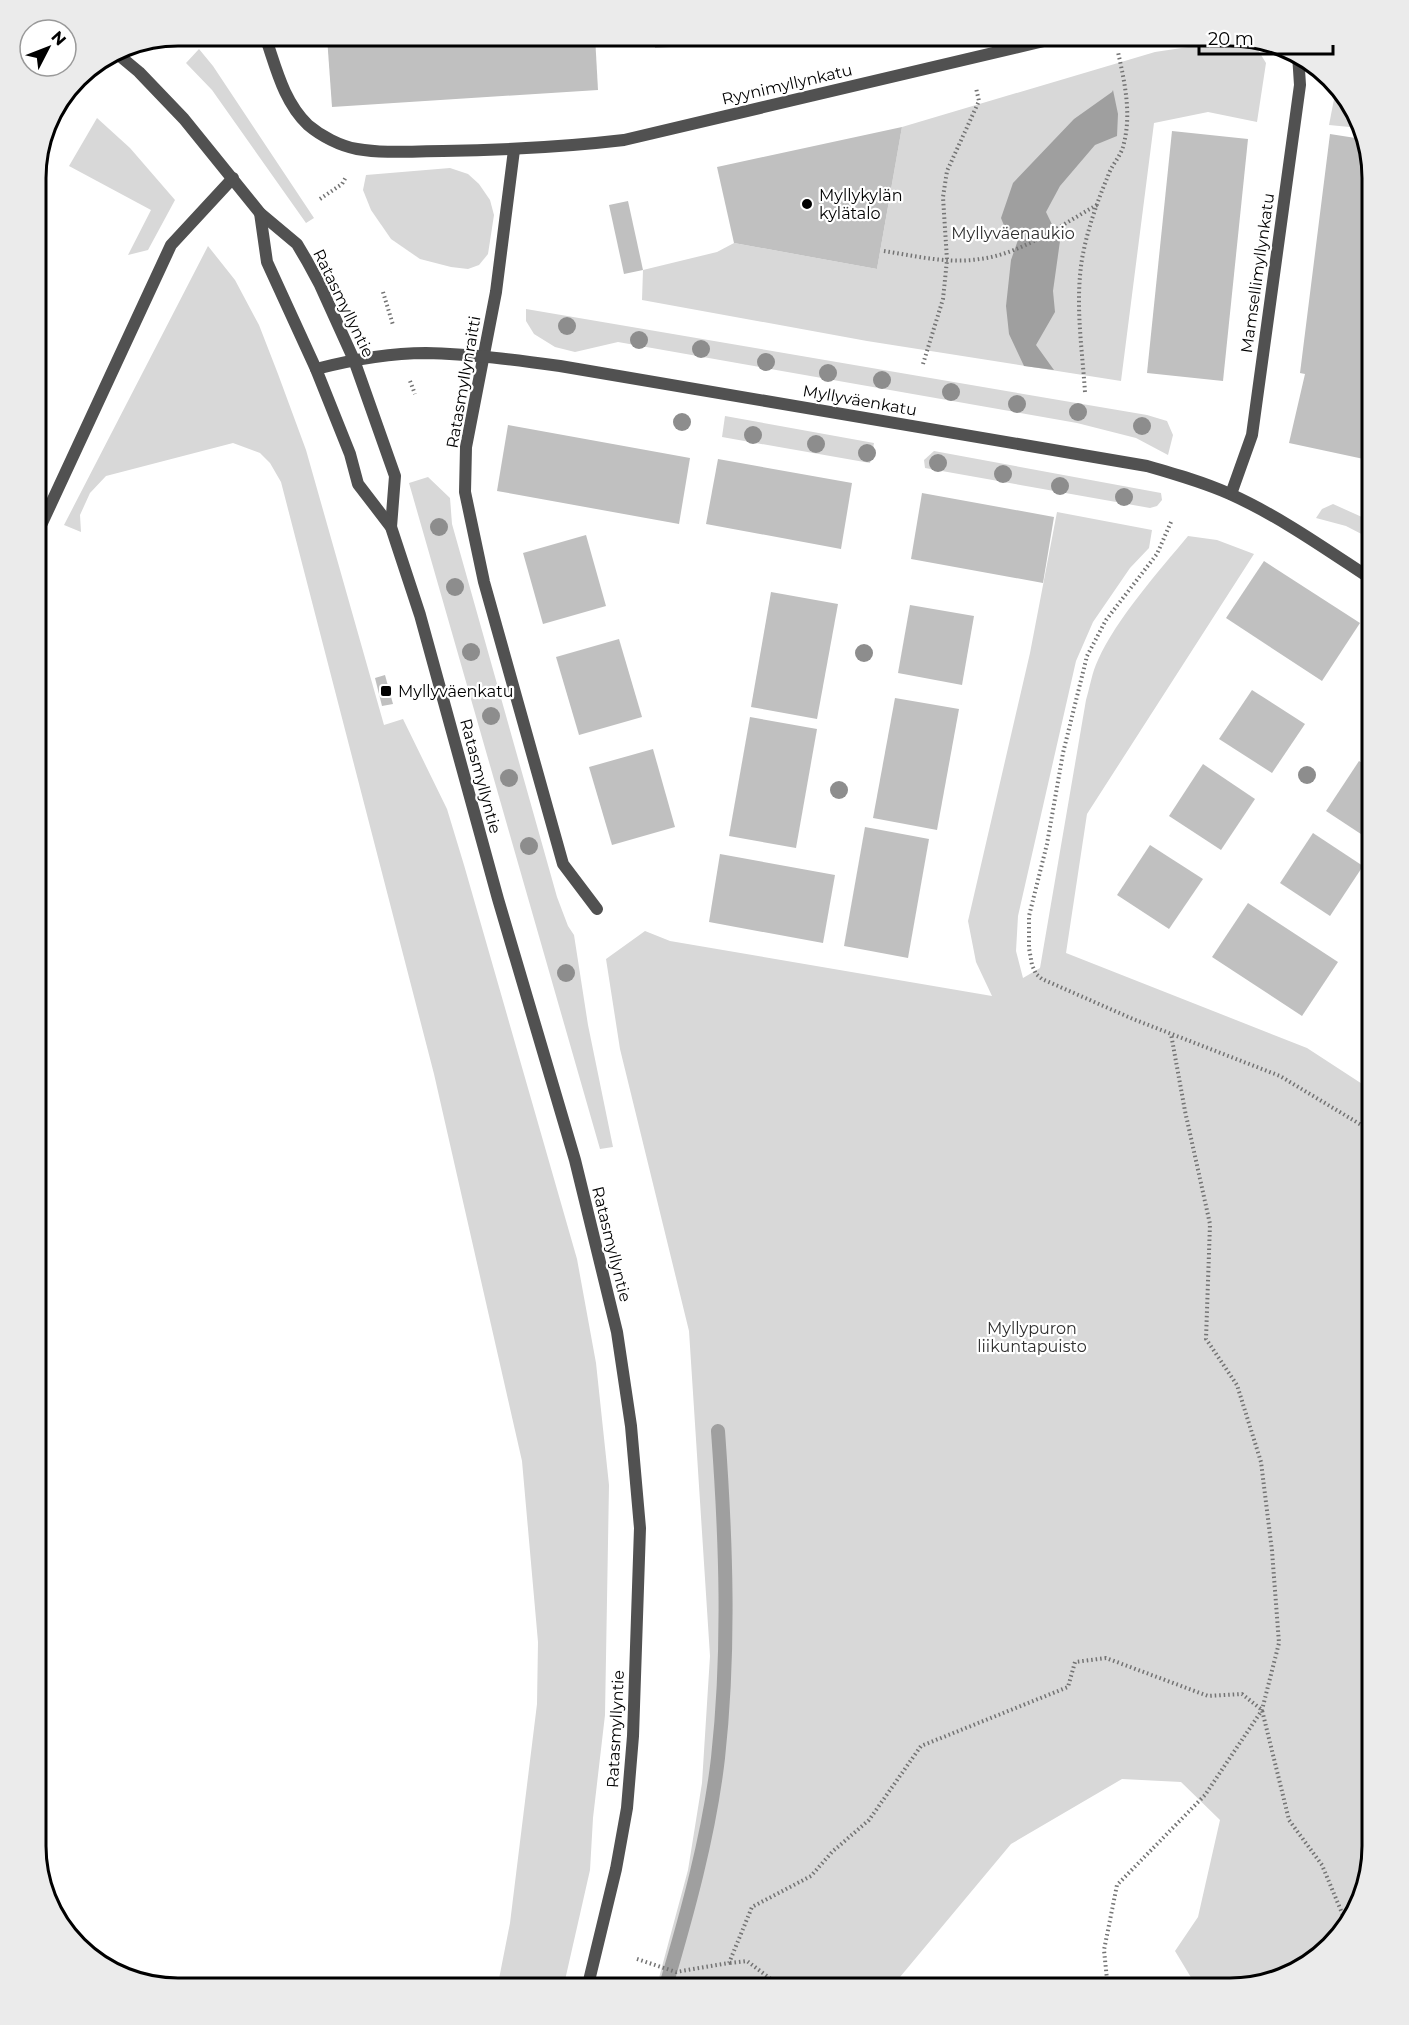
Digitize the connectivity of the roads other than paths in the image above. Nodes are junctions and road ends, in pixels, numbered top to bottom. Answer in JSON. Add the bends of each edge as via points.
{"nodes":[{"id":1,"x":268,"y":46,"type":"edge"},
{"id":2,"x":1019,"y":47,"type":"edge"},
{"id":3,"x":123,"y":58,"type":"edge"},
{"id":4,"x":1299,"y":66,"type":"edge"},
{"id":5,"x":514,"y":150,"type":"junction"},
{"id":6,"x":233,"y":178,"type":"junction"},
{"id":7,"x":260,"y":213,"type":"junction"},
{"id":8,"x":484,"y":356,"type":"junction"},
{"id":9,"x":354,"y":360,"type":"junction"},
{"id":10,"x":316,"y":369,"type":"junction"},
{"id":11,"x":1231,"y":495,"type":"junction"},
{"id":12,"x":47,"y":513,"type":"edge"},
{"id":13,"x":391,"y":527,"type":"junction"},
{"id":14,"x":1362,"y":573,"type":"edge"},
{"id":15,"x":597,"y":909,"type":"dead end"},
{"id":16,"x":590,"y":1978,"type":"edge"}],
"edges":[{"from":1,"to":5,"type":"street","via":[[284,92],[294,108],[330,140],[355,149],[386,152]]},
{"from":2,"to":5,"type":"street","name":"Ryynimyllynkatu","via":[[624,140]]},
{"from":3,"to":6,"type":"street","name":"Ratasmyllyntie","via":[[184,119]]},
{"from":4,"to":11,"type":"street","name":"Mamsellimyllynkatu","via":[[1300,85],[1252,435]]},
{"from":5,"to":8,"type":"street","name":"Ratasmyllynraitti"},
{"from":6,"to":7,"type":"street","name":"Ratasmyllyntie"},
{"from":6,"to":12,"type":"street","via":[[171,245]]},
{"from":7,"to":9,"type":"street","name":"Ratasmyllyntie","via":[[297,244]]},
{"from":7,"to":10,"type":"street","name":"Ratasmyllyntie","via":[[267,262]]},
{"from":8,"to":9,"type":"street","name":"Myllyväenkatu","via":[[425,353]]},
{"from":8,"to":11,"type":"street","name":"Myllyväenkatu","via":[[1147,466]]},
{"from":8,"to":15,"type":"street","name":"Ratasmyllynraitti","via":[[466,447],[465,492],[484,582],[563,864]]},
{"from":9,"to":10,"type":"street","name":"Myllyväenkatu"},
{"from":9,"to":13,"type":"street","name":"Ratasmyllyntie","via":[[395,476]]},
{"from":10,"to":13,"type":"street","name":"Ratasmyllyntie","via":[[358,483]]},
{"from":11,"to":14,"type":"street","name":"Myllyväenkatu","via":[[1290,526]]},
{"from":13,"to":16,"type":"street","name":"Ratasmyllyntie","via":[[420,615],[575,1160],[617,1332],[631,1426],[640,1528],[632,1748],[616,1869]]}]}
